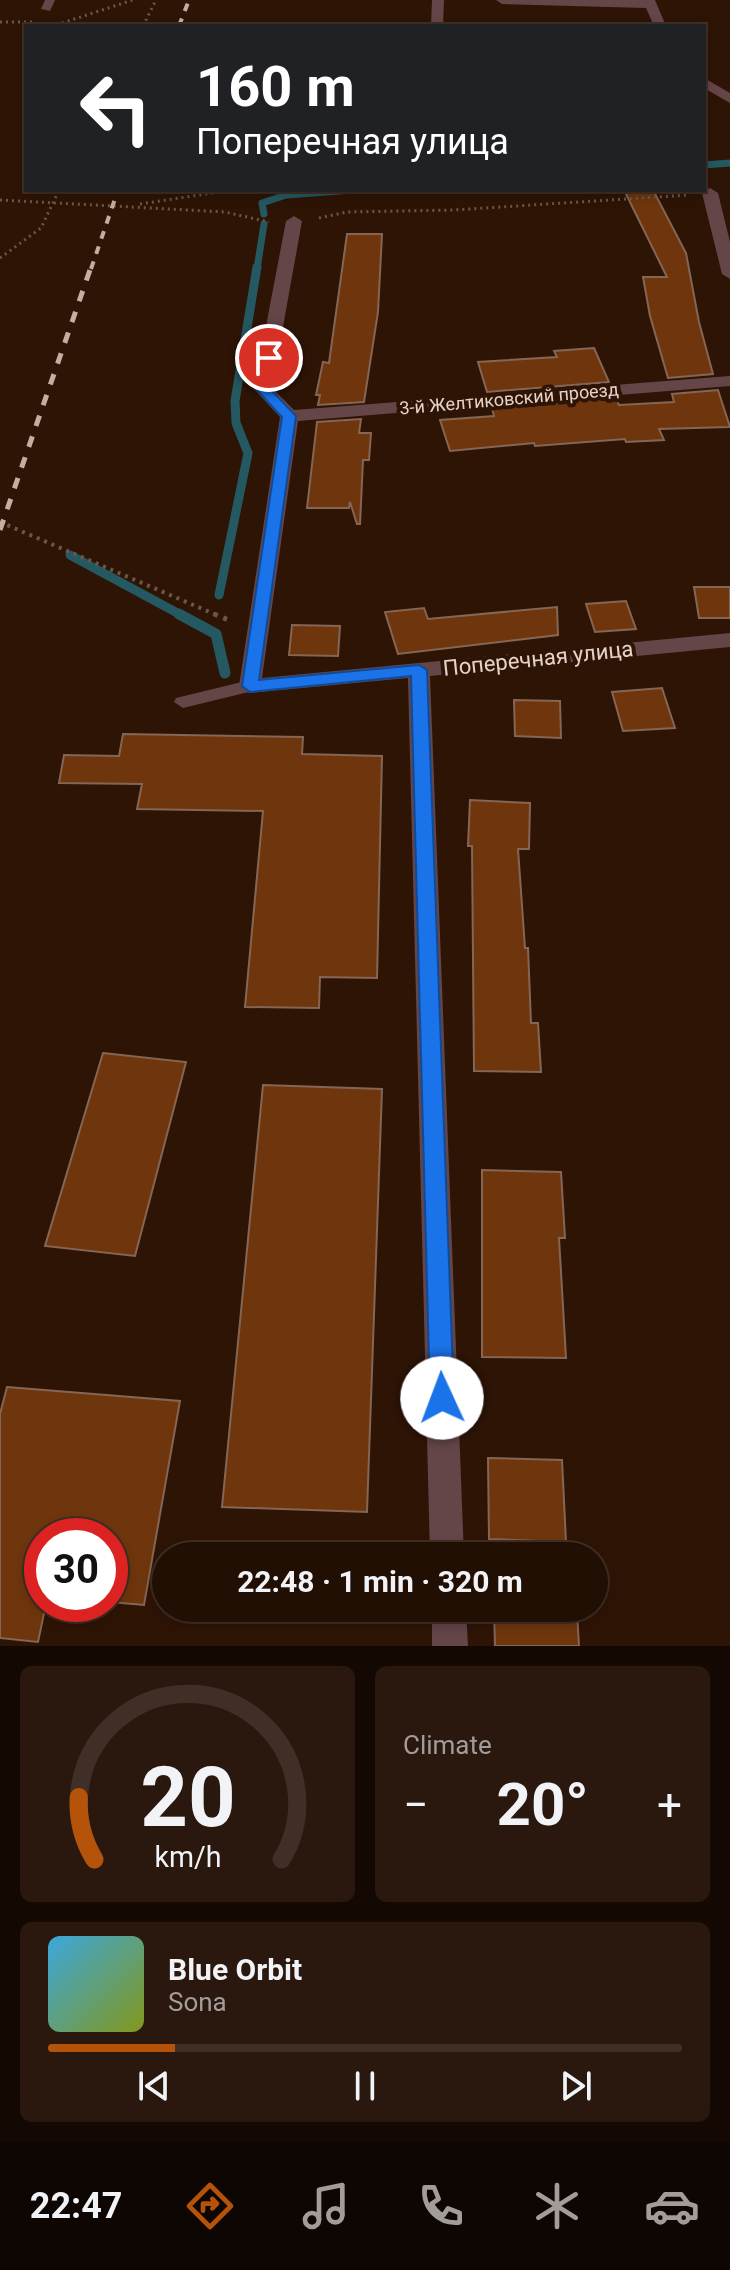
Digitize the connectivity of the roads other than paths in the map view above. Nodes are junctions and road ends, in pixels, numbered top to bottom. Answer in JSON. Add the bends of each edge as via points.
{"nodes":[{"id":1,"x":438,"y":0,"type":"edge"},
{"id":2,"x":502,"y":0,"type":"edge"},
{"id":3,"x":649,"y":2,"type":"edge"},
{"id":4,"x":437,"y":24,"type":"edge"},
{"id":5,"x":659,"y":24,"type":"edge"},
{"id":6,"x":706,"y":83,"type":"edge"},
{"id":7,"x":730,"y":99,"type":"edge"},
{"id":8,"x":710,"y":193,"type":"road end"},
{"id":9,"x":294,"y":221,"type":"road end"},
{"id":10,"x":730,"y":274,"type":"edge"},
{"id":11,"x":730,"y":381,"type":"edge"},
{"id":12,"x":289,"y":416,"type":"junction"},
{"id":13,"x":730,"y":640,"type":"edge"},
{"id":14,"x":419,"y":670,"type":"junction"},
{"id":15,"x":250,"y":686,"type":"junction"},
{"id":16,"x":183,"y":702,"type":"dead end"},
{"id":17,"x":447,"y":1542,"type":"edge"},
{"id":18,"x":449,"y":1622,"type":"edge"},
{"id":19,"x":450,"y":1646,"type":"edge"}],
"edges":[{"from":1,"to":4,"type":"street"},
{"from":2,"to":3,"type":"street"},
{"from":3,"to":5,"type":"street"},
{"from":6,"to":7,"type":"street"},
{"from":8,"to":10,"type":"street"},
{"from":9,"to":12,"type":"street","via":[[263,389]]},
{"from":11,"to":12,"type":"street","name":"3-й Желтиковский проезд"},
{"from":12,"to":15,"type":"street"},
{"from":13,"to":14,"type":"street","name":"Поперечная улица"},
{"from":14,"to":15,"type":"street","name":"Поперечная улица"},
{"from":14,"to":17,"type":"street"},
{"from":15,"to":16,"type":"lane"},
{"from":18,"to":19,"type":"street"}]}
